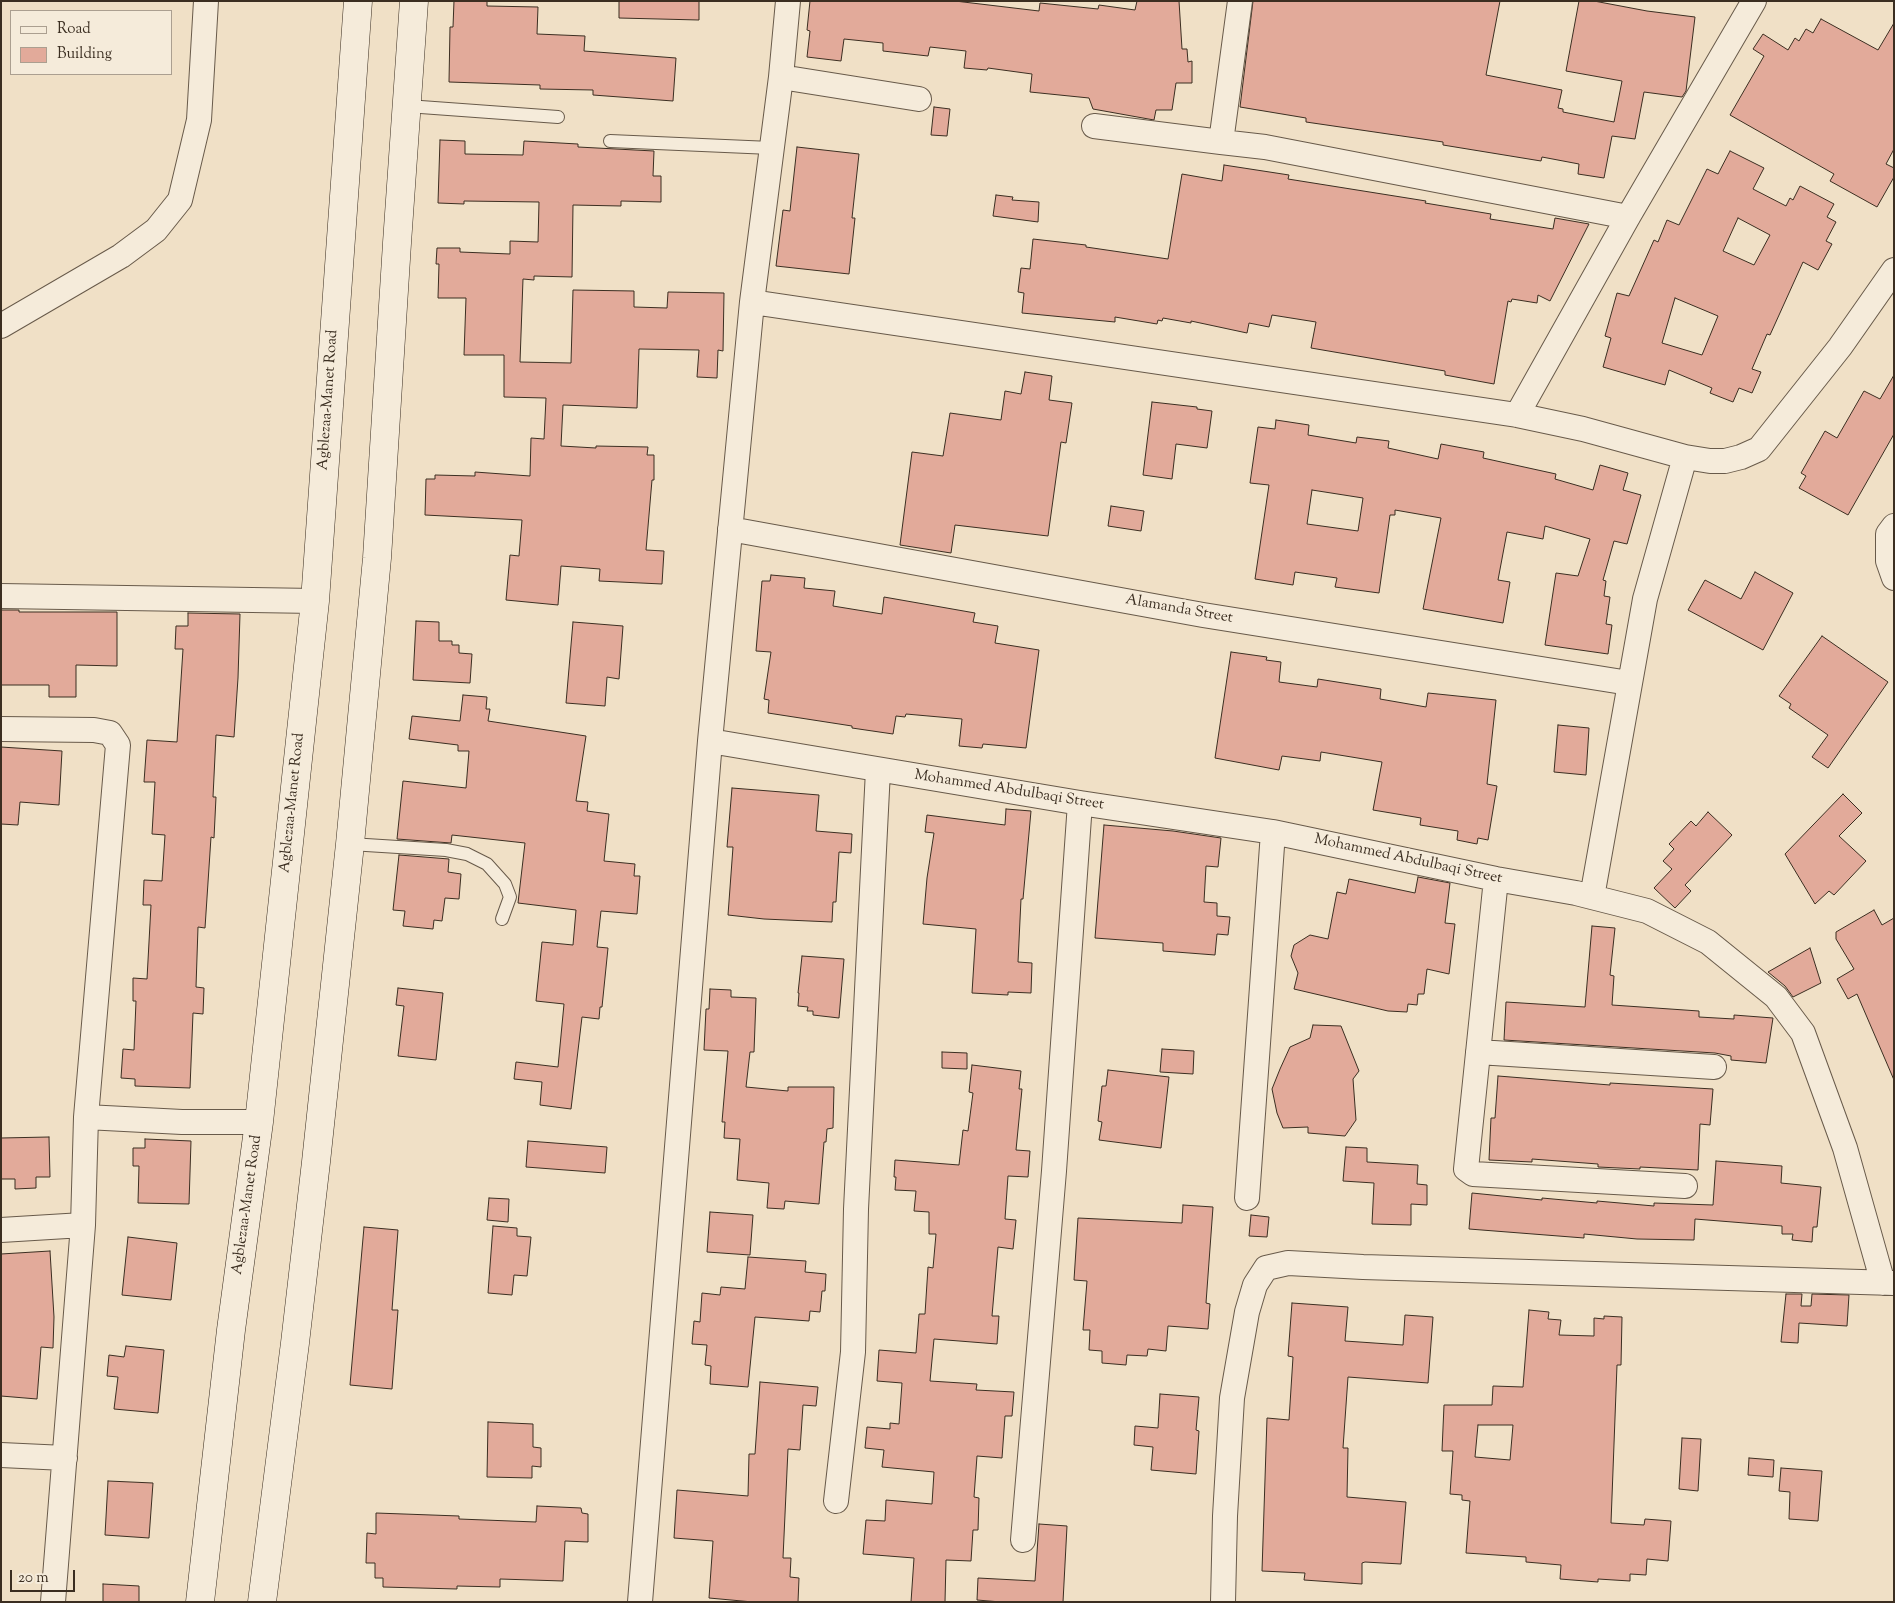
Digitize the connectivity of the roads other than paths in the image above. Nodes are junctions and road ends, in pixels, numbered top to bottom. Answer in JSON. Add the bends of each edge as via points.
{"nodes":[{"id":1,"x":206,"y":1,"type":"edge"},
{"id":2,"x":358,"y":1,"type":"edge"},
{"id":3,"x":414,"y":1,"type":"edge"},
{"id":4,"x":788,"y":1,"type":"edge"},
{"id":5,"x":1240,"y":1,"type":"edge"},
{"id":6,"x":1754,"y":1,"type":"edge"},
{"id":7,"x":781,"y":77,"type":"junction"},
{"id":8,"x":919,"y":99,"type":"dead end"},
{"id":9,"x":407,"y":106,"type":"junction"},
{"id":10,"x":558,"y":117,"type":"dead end"},
{"id":11,"x":1094,"y":126,"type":"dead end"},
{"id":12,"x":610,"y":141,"type":"dead end"},
{"id":13,"x":1221,"y":142,"type":"junction"},
{"id":14,"x":771,"y":148,"type":"junction"},
{"id":15,"x":1628,"y":217,"type":"junction"},
{"id":16,"x":1894,"y":270,"type":"edge"},
{"id":17,"x":752,"y":302,"type":"junction"},
{"id":18,"x":1,"y":326,"type":"edge"},
{"id":19,"x":1517,"y":415,"type":"junction"},
{"id":20,"x":1685,"y":457,"type":"junction"},
{"id":21,"x":1894,"y":526,"type":"edge"},
{"id":22,"x":730,"y":529,"type":"junction"},
{"id":23,"x":1894,"y":578,"type":"edge"},
{"id":24,"x":1,"y":596,"type":"edge"},
{"id":25,"x":315,"y":601,"type":"junction"},
{"id":26,"x":1629,"y":683,"type":"junction"},
{"id":27,"x":1,"y":729,"type":"edge"},
{"id":28,"x":710,"y":741,"type":"junction"},
{"id":29,"x":878,"y":770,"type":"junction"},
{"id":30,"x":1080,"y":803,"type":"junction"},
{"id":31,"x":1273,"y":832,"type":"junction"},
{"id":32,"x":350,"y":844,"type":"junction"},
{"id":33,"x":1496,"y":879,"type":"junction"},
{"id":34,"x":1592,"y":897,"type":"junction"},
{"id":35,"x":502,"y":919,"type":"dead end"},
{"id":36,"x":1478,"y":1052,"type":"junction"},
{"id":37,"x":1714,"y":1067,"type":"dead end"},
{"id":38,"x":86,"y":1117,"type":"junction"},
{"id":39,"x":259,"y":1122,"type":"junction"},
{"id":40,"x":1684,"y":1186,"type":"dead end"},
{"id":41,"x":1247,"y":1198,"type":"dead end"},
{"id":42,"x":83,"y":1225,"type":"junction"},
{"id":43,"x":1,"y":1230,"type":"edge"},
{"id":44,"x":1889,"y":1283,"type":"edge"},
{"id":45,"x":1,"y":1455,"type":"edge"},
{"id":46,"x":66,"y":1458,"type":"junction"},
{"id":47,"x":836,"y":1501,"type":"dead end"},
{"id":48,"x":1022,"y":1540,"type":"dead end"},
{"id":49,"x":53,"y":1602,"type":"edge"},
{"id":50,"x":200,"y":1602,"type":"edge"},
{"id":51,"x":262,"y":1602,"type":"edge"},
{"id":52,"x":640,"y":1602,"type":"edge"},
{"id":53,"x":1223,"y":1602,"type":"edge"}],
"edges":[{"from":1,"to":18,"type":"street","via":[[199,120],[180,200],[156,230],[120,256]]},
{"from":2,"to":25,"type":"main road","name":"Agblezaa-Manet Road"},
{"from":3,"to":9,"type":"main road"},
{"from":4,"to":7,"type":"street"},
{"from":5,"to":13,"type":"street"},
{"from":6,"to":15,"type":"street"},
{"from":7,"to":8,"type":"street"},
{"from":7,"to":14,"type":"street"},
{"from":9,"to":10,"type":"lane"},
{"from":9,"to":32,"type":"main road","via":[[377,558]]},
{"from":11,"to":13,"type":"street"},
{"from":12,"to":14,"type":"lane"},
{"from":13,"to":15,"type":"street","via":[[1274,149]]},
{"from":14,"to":17,"type":"street"},
{"from":15,"to":19,"type":"street"},
{"from":16,"to":20,"type":"street","via":[[1840,347],[1760,449],[1725,461]]},
{"from":17,"to":19,"type":"street"},
{"from":17,"to":22,"type":"street"},
{"from":19,"to":20,"type":"street"},
{"from":20,"to":26,"type":"street","via":[[1645,599]]},
{"from":21,"to":23,"type":"street","via":[[1888,534],[1888,560]]},
{"from":22,"to":26,"type":"street","name":"Alamanda Street","via":[[1203,615]]},
{"from":22,"to":28,"type":"street"},
{"from":24,"to":25,"type":"street"},
{"from":25,"to":39,"type":"main road","name":"Agblezaa-Manet Road"},
{"from":26,"to":34,"type":"street"},
{"from":27,"to":38,"type":"street","via":[[94,730],[110,733],[118,744]]},
{"from":28,"to":29,"type":"street","name":"Mohammed Abdulbaqi Street"},
{"from":28,"to":52,"type":"street"},
{"from":29,"to":30,"type":"street","name":"Mohammed Abdulbaqi Street"},
{"from":29,"to":47,"type":"street","via":[[856,1209],[853,1352]]},
{"from":30,"to":31,"type":"street","name":"Mohammed Abdulbaqi Street"},
{"from":30,"to":48,"type":"street","via":[[1054,1171]]},
{"from":31,"to":33,"type":"street","name":"Mohammed Abdulbaqi Street"},
{"from":31,"to":41,"type":"street"},
{"from":32,"to":35,"type":"lane","via":[[446,850],[474,857],[487,864],[505,884],[510,897]]},
{"from":32,"to":51,"type":"main road","via":[[295,1343]]},
{"from":33,"to":34,"type":"street","name":"Mohammed Abdulbaqi Street"},
{"from":33,"to":36,"type":"street"},
{"from":34,"to":44,"type":"street","name":"Mohammed Abdulbaqi Street","via":[[1648,911],[1708,942],[1776,997],[1803,1033],[1846,1148]]},
{"from":36,"to":37,"type":"street"},
{"from":36,"to":40,"type":"street","via":[[1466,1158],[1466,1169],[1473,1174]]},
{"from":38,"to":39,"type":"street"},
{"from":38,"to":42,"type":"street"},
{"from":39,"to":50,"type":"main road","name":"Agblezaa-Manet Road"},
{"from":42,"to":43,"type":"street"},
{"from":42,"to":46,"type":"street"},
{"from":44,"to":53,"type":"street","via":[[1288,1262],[1266,1268],[1254,1285],[1232,1398]]},
{"from":45,"to":46,"type":"street"},
{"from":46,"to":49,"type":"street"}]}
